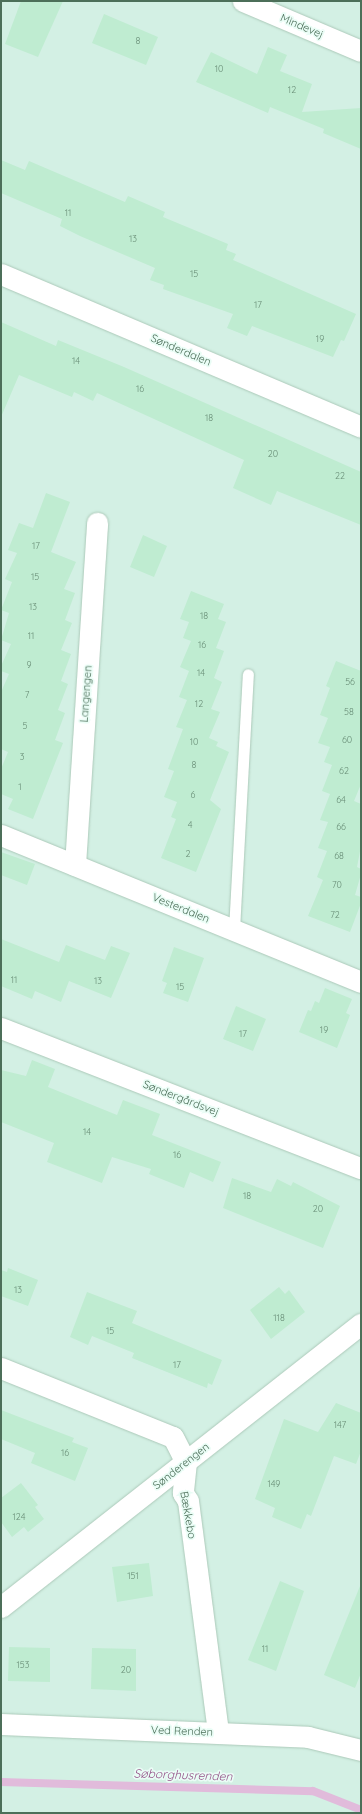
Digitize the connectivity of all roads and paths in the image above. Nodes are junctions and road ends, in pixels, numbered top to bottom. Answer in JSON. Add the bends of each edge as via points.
{"nodes":[{"id":1,"x":242,"y":1,"type":"edge"},
{"id":2,"x":361,"y":51,"type":"edge"},
{"id":3,"x":1,"y":274,"type":"edge"},
{"id":4,"x":361,"y":427,"type":"edge"},
{"id":5,"x":97,"y":523,"type":"dead end"},
{"id":6,"x":248,"y":674,"type":"dead end"},
{"id":7,"x":1,"y":835,"type":"edge"},
{"id":8,"x":75,"y":865,"type":"junction"},
{"id":9,"x":234,"y":930,"type":"junction"},
{"id":10,"x":361,"y":982,"type":"edge"},
{"id":11,"x":1,"y":1028,"type":"edge"},
{"id":12,"x":361,"y":1168,"type":"edge"},
{"id":13,"x":361,"y":1324,"type":"edge"},
{"id":14,"x":1,"y":1368,"type":"edge"},
{"id":15,"x":186,"y":1462,"type":"junction"},
{"id":16,"x":1,"y":1607,"type":"edge"},
{"id":17,"x":1,"y":1724,"type":"edge"},
{"id":18,"x":218,"y":1732,"type":"junction"},
{"id":19,"x":361,"y":1750,"type":"edge"}],
"edges":[{"from":1,"to":2,"type":"street","name":"Mindevej"},
{"from":3,"to":4,"type":"street","name":"Sønderdalen"},
{"from":5,"to":8,"type":"street","name":"Langengen"},
{"from":6,"to":9,"type":"lane"},
{"from":7,"to":8,"type":"street","name":"Vesterdalen"},
{"from":8,"to":9,"type":"street","name":"Vesterdalen"},
{"from":9,"to":10,"type":"street","name":"Vesterdalen"},
{"from":11,"to":12,"type":"street","name":"Søndergårdsvej"},
{"from":13,"to":15,"type":"street","name":"Sønderengen"},
{"from":14,"to":15,"type":"street","via":[[173,1437]]},
{"from":15,"to":16,"type":"street","name":"Sønderengen"},
{"from":15,"to":18,"type":"street","name":"Bækkebo","via":[[183,1493],[188,1502]]},
{"from":17,"to":18,"type":"street","name":"Ved Renden"},
{"from":18,"to":19,"type":"street","name":"Ved Renden","via":[[308,1737]]}]}
